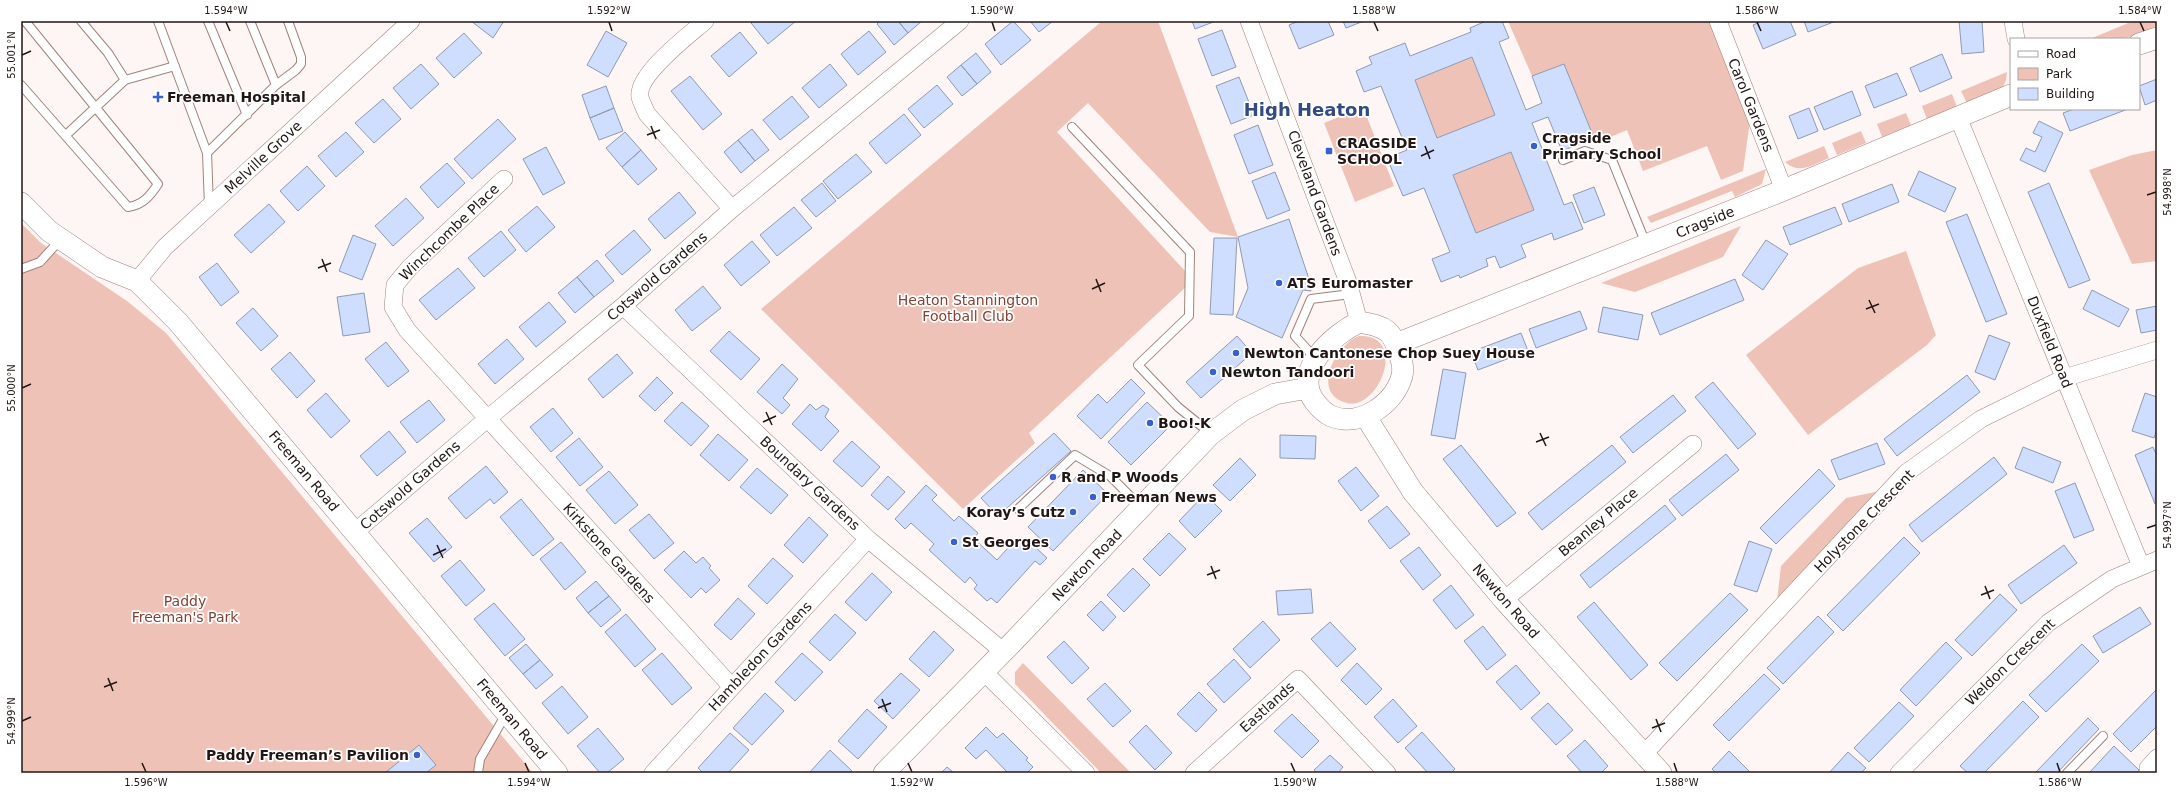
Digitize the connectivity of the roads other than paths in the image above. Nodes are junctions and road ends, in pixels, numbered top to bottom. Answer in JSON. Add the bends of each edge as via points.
{"nodes":[{"id":1,"x":81,"y":21,"type":"edge"},
{"id":2,"x":158,"y":21,"type":"edge"},
{"id":3,"x":208,"y":21,"type":"edge"},
{"id":4,"x":250,"y":21,"type":"edge"},
{"id":5,"x":288,"y":21,"type":"edge"},
{"id":6,"x":412,"y":21,"type":"edge"},
{"id":7,"x":705,"y":21,"type":"edge"},
{"id":8,"x":960,"y":21,"type":"edge"},
{"id":9,"x":1249,"y":21,"type":"edge"},
{"id":10,"x":1718,"y":21,"type":"edge"},
{"id":11,"x":2013,"y":21,"type":"edge"},
{"id":12,"x":28,"y":22,"type":"edge"},
{"id":13,"x":2016,"y":38,"type":"edge"},
{"id":14,"x":2157,"y":38,"type":"edge"},
{"id":15,"x":2140,"y":44,"type":"edge"},
{"id":16,"x":175,"y":66,"type":"junction"},
{"id":17,"x":125,"y":80,"type":"junction"},
{"id":18,"x":21,"y":85,"type":"edge"},
{"id":19,"x":276,"y":85,"type":"junction"},
{"id":20,"x":2010,"y":95,"type":"edge"},
{"id":21,"x":96,"y":108,"type":"junction"},
{"id":22,"x":247,"y":115,"type":"junction"},
{"id":23,"x":1958,"y":117,"type":"junction"},
{"id":24,"x":1072,"y":127,"type":"dead end"},
{"id":25,"x":66,"y":135,"type":"junction"},
{"id":26,"x":207,"y":153,"type":"junction"},
{"id":27,"x":1563,"y":160,"type":"dead end"},
{"id":28,"x":504,"y":179,"type":"dead end"},
{"id":29,"x":1784,"y":190,"type":"junction"},
{"id":30,"x":21,"y":203,"type":"edge"},
{"id":31,"x":209,"y":207,"type":"junction"},
{"id":32,"x":732,"y":209,"type":"junction"},
{"id":33,"x":61,"y":239,"type":"junction"},
{"id":34,"x":1647,"y":245,"type":"junction"},
{"id":35,"x":21,"y":269,"type":"edge"},
{"id":36,"x":137,"y":281,"type":"junction"},
{"id":37,"x":1351,"y":294,"type":"junction"},
{"id":38,"x":623,"y":306,"type":"junction"},
{"id":39,"x":1359,"y":322,"type":"junction"},
{"id":40,"x":1396,"y":344,"type":"junction"},
{"id":41,"x":2157,"y":350,"type":"edge"},
{"id":42,"x":1316,"y":359,"type":"junction"},
{"id":43,"x":2064,"y":378,"type":"junction"},
{"id":44,"x":1308,"y":388,"type":"junction"},
{"id":45,"x":1366,"y":417,"type":"junction"},
{"id":46,"x":487,"y":419,"type":"junction"},
{"id":47,"x":1211,"y":434,"type":"junction"},
{"id":48,"x":1693,"y":444,"type":"dead end"},
{"id":49,"x":1141,"y":508,"type":"junction"},
{"id":50,"x":1018,"y":509,"type":"dead end"},
{"id":51,"x":355,"y":532,"type":"junction"},
{"id":52,"x":868,"y":539,"type":"junction"},
{"id":53,"x":2149,"y":563,"type":"edge"},
{"id":54,"x":1504,"y":600,"type":"junction"},
{"id":55,"x":1004,"y":652,"type":"junction"},
{"id":56,"x":984,"y":672,"type":"junction"},
{"id":57,"x":731,"y":686,"type":"junction"},
{"id":58,"x":507,"y":713,"type":"junction"},
{"id":59,"x":2103,"y":736,"type":"dead end"},
{"id":60,"x":1643,"y":755,"type":"junction"},
{"id":61,"x":478,"y":773,"type":"edge"},
{"id":62,"x":557,"y":773,"type":"edge"},
{"id":63,"x":653,"y":773,"type":"edge"},
{"id":64,"x":884,"y":773,"type":"edge"},
{"id":65,"x":1086,"y":773,"type":"edge"},
{"id":66,"x":1194,"y":773,"type":"edge"},
{"id":67,"x":1387,"y":773,"type":"edge"},
{"id":68,"x":1661,"y":773,"type":"edge"},
{"id":69,"x":1899,"y":773,"type":"edge"},
{"id":70,"x":2067,"y":773,"type":"edge"}],
"edges":[{"from":1,"to":17,"type":"lane","via":[[108,53]]},
{"from":2,"to":16,"type":"lane"},
{"from":3,"to":22,"type":"lane"},
{"from":4,"to":19,"type":"lane"},
{"from":5,"to":19,"type":"lane","via":[[301,57],[301,64]]},
{"from":6,"to":31,"type":"street","name":"Melville Grove"},
{"from":7,"to":32,"type":"street","via":[[652,69],[643,82],[640,96],[647,114]]},
{"from":8,"to":32,"type":"street","name":"Cotswold Gardens"},
{"from":9,"to":37,"type":"street","name":"Cleveland Gardens","via":[[1290,125]]},
{"from":10,"to":29,"type":"street","name":"Carol Gardens"},
{"from":11,"to":13,"type":"street"},
{"from":12,"to":21,"type":"lane"},
{"from":14,"to":15,"type":"street"},
{"from":16,"to":17,"type":"lane"},
{"from":16,"to":26,"type":"lane"},
{"from":17,"to":21,"type":"lane"},
{"from":18,"to":25,"type":"lane"},
{"from":19,"to":22,"type":"lane"},
{"from":20,"to":23,"type":"street","name":"Cragside"},
{"from":21,"to":25,"type":"lane"},
{"from":21,"to":25,"type":"lane","via":[[158,184],[149,196],[137,206],[128,207]]},
{"from":22,"to":26,"type":"lane"},
{"from":23,"to":29,"type":"street","name":"Cragside"},
{"from":23,"to":43,"type":"street","name":"Duxfield Road"},
{"from":24,"to":47,"type":"lane","via":[[1190,252],[1189,316],[1138,365],[1178,407]]},
{"from":26,"to":31,"type":"lane"},
{"from":27,"to":34,"type":"lane","via":[[1585,151],[1612,160]]},
{"from":28,"to":46,"type":"street","name":"Winchcombe Place","via":[[410,267],[395,285],[393,307],[407,330]]},
{"from":29,"to":34,"type":"street","name":"Cragside"},
{"from":30,"to":33,"type":"street","name":"Freeman Road","via":[[49,231]]},
{"from":31,"to":36,"type":"street","name":"Melville Grove","via":[[165,247]]},
{"from":32,"to":38,"type":"street","name":"Cotswold Gardens"},
{"from":33,"to":35,"type":"lane","via":[[40,262]]},
{"from":33,"to":36,"type":"street","name":"Freeman Road","via":[[102,267]]},
{"from":34,"to":40,"type":"street","name":"Cragside"},
{"from":36,"to":51,"type":"street","name":"Freeman Road","via":[[178,322]]},
{"from":37,"to":39,"type":"street","name":"Cleveland Gardens"},
{"from":37,"to":42,"type":"lane","via":[[1311,299],[1295,336]]},
{"from":38,"to":46,"type":"street","name":"Cotswold Gardens"},
{"from":38,"to":52,"type":"street","name":"Boundary Gardens"},
{"from":39,"to":40,"type":"street","via":[[1376,325],[1388,332]]},
{"from":39,"to":42,"type":"street","via":[[1336,335]]},
{"from":40,"to":45,"type":"street","via":[[1403,362],[1402,377],[1392,395]]},
{"from":41,"to":43,"type":"street","name":"Holystone Crescent"},
{"from":42,"to":44,"type":"street","via":[[1309,373]]},
{"from":43,"to":53,"type":"street","name":"Duxfield Road"},
{"from":43,"to":60,"type":"street","name":"Holystone Crescent","via":[[1981,419],[1906,473]]},
{"from":44,"to":45,"type":"street","via":[[1320,408],[1331,416],[1348,419]]},
{"from":44,"to":47,"type":"street","name":"Newton Road","via":[[1275,394],[1243,410]]},
{"from":45,"to":54,"type":"street","name":"Newton Road","via":[[1413,492]]},
{"from":46,"to":51,"type":"street","name":"Cotswold Gardens"},
{"from":46,"to":57,"type":"street","name":"Kirkstone Gardens"},
{"from":47,"to":49,"type":"street","name":"Newton Road"},
{"from":48,"to":54,"type":"street","name":"Beanley Place"},
{"from":49,"to":50,"type":"lane","via":[[1110,476],[1075,455]]},
{"from":49,"to":55,"type":"street","name":"Newton Road"},
{"from":51,"to":58,"type":"street","name":"Freeman Road"},
{"from":52,"to":55,"type":"street","name":"Boundary Gardens"},
{"from":52,"to":57,"type":"street","name":"Hambledon Gardens"},
{"from":53,"to":69,"type":"street","name":"Weldon Crescent","via":[[2112,580],[2048,623]]},
{"from":54,"to":60,"type":"street","name":"Newton Road"},
{"from":55,"to":56,"type":"street","name":"Newton Road"},
{"from":56,"to":64,"type":"street","name":"Newton Road"},
{"from":56,"to":65,"type":"street"},
{"from":57,"to":63,"type":"street","name":"Hambledon Gardens"},
{"from":58,"to":61,"type":"lane","via":[[480,759]]},
{"from":58,"to":62,"type":"street","name":"Freeman Road"},
{"from":59,"to":70,"type":"lane"},
{"from":60,"to":68,"type":"street","name":"Newton Road"},
{"from":66,"to":67,"type":"street","name":"Eastlands","via":[[1298,679]]}]}
